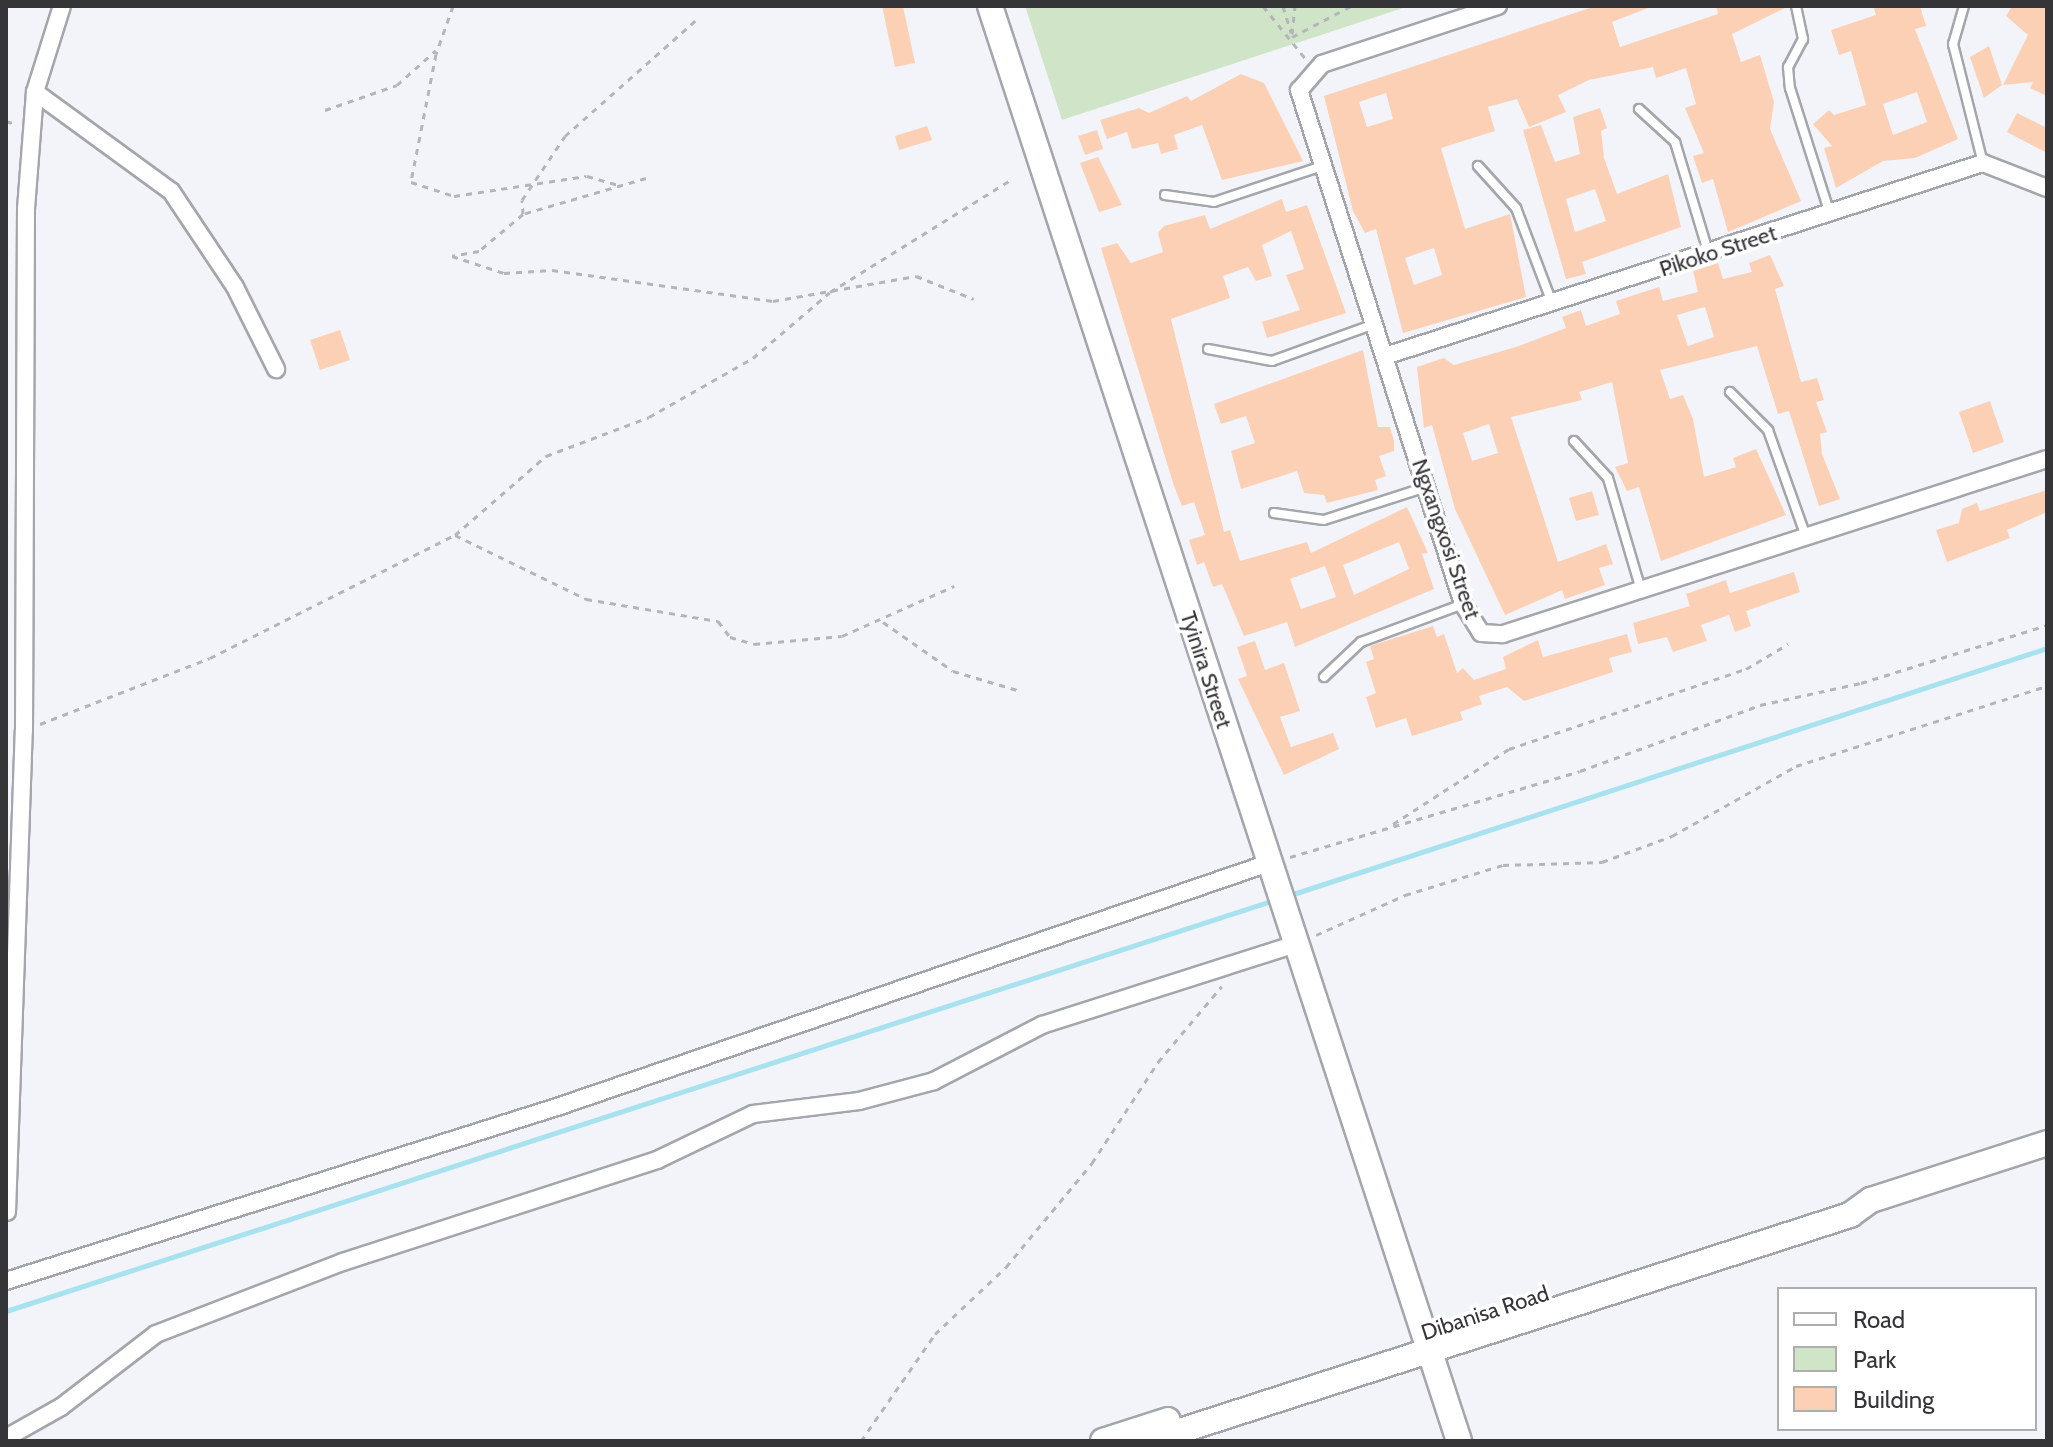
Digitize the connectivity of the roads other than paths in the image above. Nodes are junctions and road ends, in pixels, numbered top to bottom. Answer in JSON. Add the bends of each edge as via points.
{"nodes":[{"id":1,"x":62,"y":6,"type":"edge"},
{"id":2,"x":990,"y":6,"type":"edge"},
{"id":3,"x":1498,"y":6,"type":"edge"},
{"id":4,"x":1796,"y":6,"type":"edge"},
{"id":5,"x":1964,"y":6,"type":"edge"},
{"id":6,"x":35,"y":92,"type":"junction"},
{"id":7,"x":1639,"y":109,"type":"dead end"},
{"id":8,"x":1983,"y":163,"type":"junction"},
{"id":9,"x":1478,"y":166,"type":"dead end"},
{"id":10,"x":1319,"y":167,"type":"junction"},
{"id":11,"x":2047,"y":188,"type":"edge"},
{"id":12,"x":1165,"y":195,"type":"dead end"},
{"id":13,"x":1830,"y":214,"type":"junction"},
{"id":14,"x":1709,"y":254,"type":"junction"},
{"id":15,"x":1553,"y":306,"type":"junction"},
{"id":16,"x":1374,"y":324,"type":"junction"},
{"id":17,"x":1208,"y":349,"type":"dead end"},
{"id":18,"x":1385,"y":356,"type":"junction"},
{"id":19,"x":276,"y":369,"type":"dead end"},
{"id":20,"x":1730,"y":392,"type":"dead end"},
{"id":21,"x":1574,"y":441,"type":"dead end"},
{"id":22,"x":2047,"y":459,"type":"edge"},
{"id":23,"x":1428,"y":486,"type":"junction"},
{"id":24,"x":1274,"y":513,"type":"dead end"},
{"id":25,"x":1806,"y":537,"type":"junction"},
{"id":26,"x":1642,"y":591,"type":"junction"},
{"id":27,"x":1463,"y":604,"type":"junction"},
{"id":28,"x":1324,"y":677,"type":"dead end"},
{"id":29,"x":1271,"y":871,"type":"junction"},
{"id":30,"x":1292,"y":934,"type":"junction"},
{"id":31,"x":2047,"y":1143,"type":"edge"},
{"id":32,"x":7,"y":1212,"type":"edge"},
{"id":33,"x":6,"y":1281,"type":"edge"},
{"id":34,"x":1426,"y":1340,"type":"junction"},
{"id":35,"x":6,"y":1438,"type":"edge"},
{"id":36,"x":1103,"y":1441,"type":"edge"},
{"id":37,"x":1149,"y":1441,"type":"edge"},
{"id":38,"x":1459,"y":1441,"type":"edge"}],
"edges":[{"from":1,"to":6,"type":"street"},
{"from":2,"to":29,"type":"street","name":"Tyinira Street"},
{"from":3,"to":10,"type":"street","name":"Ngxangxosi Street","via":[[1310,71],[1299,102]]},
{"from":4,"to":13,"type":"lane","via":[[1803,39],[1788,67],[1790,88]]},
{"from":5,"to":8,"type":"lane","via":[[1953,44]]},
{"from":6,"to":19,"type":"street","via":[[171,191],[235,287]]},
{"from":6,"to":32,"type":"street","via":[[25,270],[24,730]]},
{"from":7,"to":14,"type":"lane","via":[[1675,142]]},
{"from":8,"to":11,"type":"street"},
{"from":8,"to":13,"type":"street","name":"Pikoko Street"},
{"from":9,"to":15,"type":"lane","via":[[1516,208]]},
{"from":10,"to":12,"type":"lane","via":[[1214,202]]},
{"from":10,"to":16,"type":"street","name":"Ngxangxosi Street"},
{"from":13,"to":14,"type":"street","name":"Pikoko Street"},
{"from":14,"to":15,"type":"street","name":"Pikoko Street"},
{"from":15,"to":18,"type":"street","name":"Pikoko Street"},
{"from":16,"to":17,"type":"lane","via":[[1272,361]]},
{"from":16,"to":18,"type":"street","name":"Ngxangxosi Street"},
{"from":18,"to":23,"type":"street","name":"Ngxangxosi Street"},
{"from":20,"to":25,"type":"lane","via":[[1768,430]]},
{"from":21,"to":26,"type":"lane","via":[[1608,478]]},
{"from":22,"to":25,"type":"street","name":"Ngxangxosi Street"},
{"from":23,"to":24,"type":"lane","via":[[1324,520]]},
{"from":23,"to":27,"type":"street","name":"Ngxangxosi Street"},
{"from":25,"to":26,"type":"street","name":"Ngxangxosi Street"},
{"from":26,"to":27,"type":"street","name":"Ngxangxosi Street","via":[[1503,634],[1481,633]]},
{"from":27,"to":28,"type":"lane","via":[[1361,642]]},
{"from":29,"to":30,"type":"street","name":"Tyinira Street"},
{"from":29,"to":33,"type":"street","via":[[570,1103]]},
{"from":30,"to":34,"type":"street","name":"Tyinira Street"},
{"from":30,"to":35,"type":"street","via":[[1248,956],[1042,1025],[934,1081],[859,1101],[753,1114],[657,1160],[429,1232],[186,1322],[127,1351],[61,1407]]},
{"from":31,"to":34,"type":"street","name":"Dibanisa Road","via":[[1871,1200],[1844,1200]]},
{"from":34,"to":36,"type":"street","name":"Dibanisa Road"},
{"from":34,"to":37,"type":"street","name":"Dibanisa Road"},
{"from":34,"to":38,"type":"street","name":"Tyinira Street"}]}
